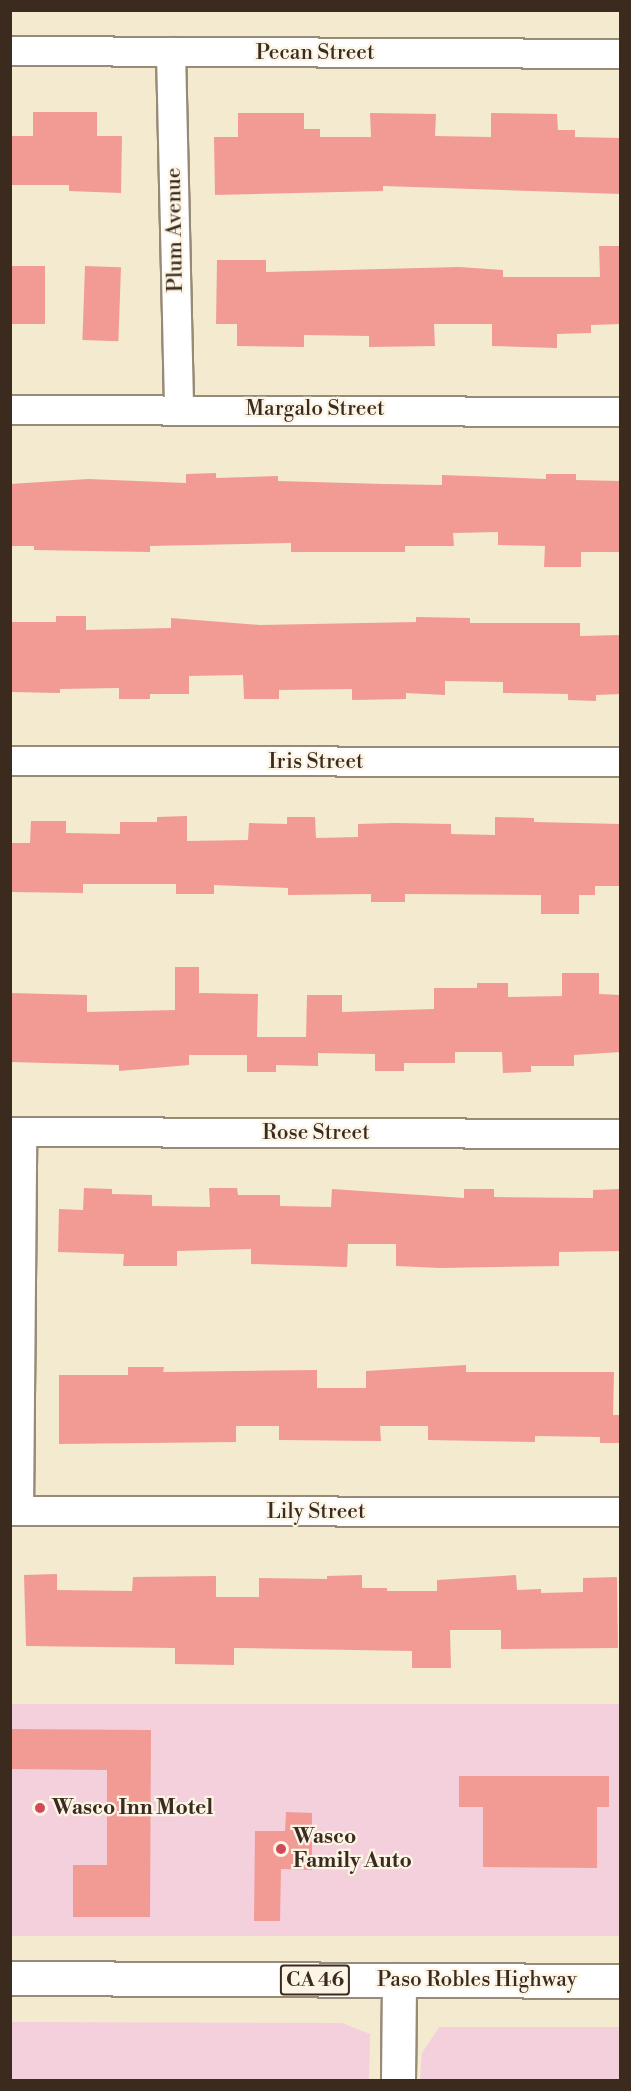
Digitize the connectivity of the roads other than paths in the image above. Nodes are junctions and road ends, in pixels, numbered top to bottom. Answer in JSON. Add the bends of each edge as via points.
{"nodes":[{"id":1,"x":10,"y":51,"type":"edge"},
{"id":2,"x":171,"y":52,"type":"junction"},
{"id":3,"x":621,"y":54,"type":"edge"},
{"id":4,"x":179,"y":408,"type":"junction"},
{"id":5,"x":10,"y":410,"type":"edge"},
{"id":6,"x":621,"y":411,"type":"edge"},
{"id":7,"x":10,"y":761,"type":"edge"},
{"id":8,"x":621,"y":762,"type":"edge"},
{"id":9,"x":16,"y":1132,"type":"edge"},
{"id":10,"x":621,"y":1134,"type":"edge"},
{"id":11,"x":15,"y":1511,"type":"edge"},
{"id":12,"x":621,"y":1512,"type":"edge"},
{"id":13,"x":10,"y":1978,"type":"edge"},
{"id":14,"x":399,"y":1980,"type":"junction"},
{"id":15,"x":621,"y":1981,"type":"edge"},
{"id":16,"x":398,"y":2080,"type":"edge"}],
"edges":[{"from":1,"to":2,"type":"street","name":"Pecan Street"},
{"from":2,"to":3,"type":"street","name":"Pecan Street"},
{"from":2,"to":4,"type":"street","name":"Plum Avenue"},
{"from":4,"to":5,"type":"street","name":"Margalo Street"},
{"from":4,"to":6,"type":"street","name":"Margalo Street"},
{"from":7,"to":8,"type":"street","name":"Iris Street"},
{"from":9,"to":10,"type":"street","name":"Rose Street"},
{"from":9,"to":11,"type":"street"},
{"from":11,"to":12,"type":"street","name":"Lily Street"},
{"from":13,"to":14,"type":"main road","name":"Paso Robles Highway","number":"CA 46"},
{"from":14,"to":15,"type":"main road","name":"Paso Robles Highway","number":"CA 46"},
{"from":14,"to":16,"type":"main road"}]}
